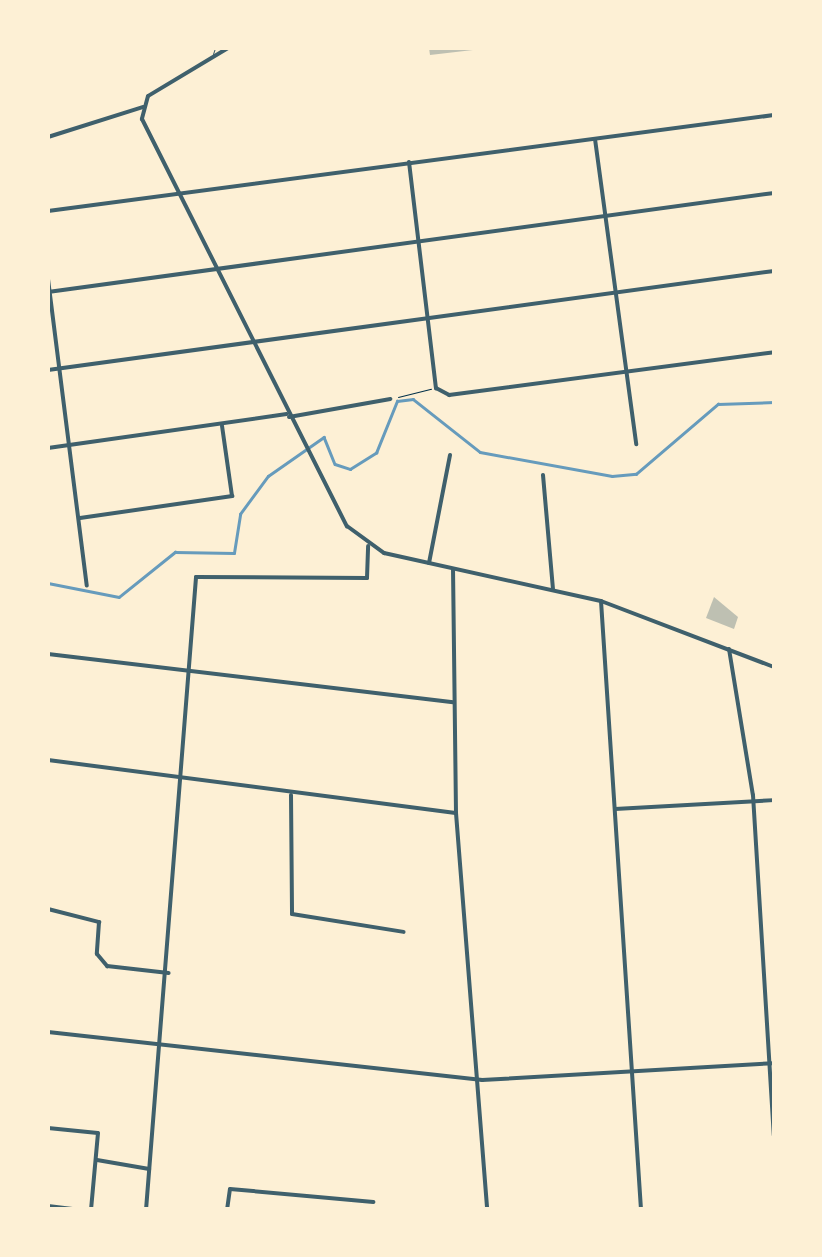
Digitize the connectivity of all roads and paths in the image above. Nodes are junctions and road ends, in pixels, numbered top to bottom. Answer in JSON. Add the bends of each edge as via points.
{"nodes":[{"id":1,"x":228,"y":48,"type":"edge"},
{"id":2,"x":214,"y":51,"type":"edge"},
{"id":3,"x":142,"y":107,"type":"junction"},
{"id":4,"x":774,"y":115,"type":"edge"},
{"id":5,"x":48,"y":138,"type":"edge"},
{"id":6,"x":596,"y":139,"type":"junction"},
{"id":7,"x":409,"y":162,"type":"junction"},
{"id":8,"x":774,"y":193,"type":"edge"},
{"id":9,"x":176,"y":194,"type":"junction"},
{"id":10,"x":48,"y":212,"type":"edge"},
{"id":11,"x":606,"y":216,"type":"junction"},
{"id":12,"x":420,"y":243,"type":"junction"},
{"id":13,"x":214,"y":268,"type":"junction"},
{"id":14,"x":774,"y":271,"type":"edge"},
{"id":15,"x":48,"y":279,"type":"edge"},
{"id":16,"x":48,"y":292,"type":"edge"},
{"id":17,"x":617,"y":294,"type":"junction"},
{"id":18,"x":429,"y":318,"type":"junction"},
{"id":19,"x":251,"y":342,"type":"junction"},
{"id":20,"x":774,"y":352,"type":"edge"},
{"id":21,"x":59,"y":368,"type":"junction"},
{"id":22,"x":48,"y":370,"type":"edge"},
{"id":23,"x":624,"y":372,"type":"junction"},
{"id":24,"x":436,"y":388,"type":"junction"},
{"id":25,"x":390,"y":399,"type":"joint"},
{"id":26,"x":288,"y":415,"type":"junction"},
{"id":27,"x":222,"y":426,"type":"junction"},
{"id":28,"x":636,"y":444,"type":"dead end"},
{"id":29,"x":69,"y":445,"type":"junction"},
{"id":30,"x":48,"y":448,"type":"edge"},
{"id":31,"x":450,"y":456,"type":"dead end"},
{"id":32,"x":543,"y":476,"type":"dead end"},
{"id":33,"x":80,"y":518,"type":"junction"},
{"id":34,"x":368,"y":546,"type":"junction"},
{"id":35,"x":429,"y":563,"type":"junction"},
{"id":36,"x":453,"y":569,"type":"junction"},
{"id":37,"x":87,"y":586,"type":"dead end"},
{"id":38,"x":553,"y":589,"type":"junction"},
{"id":39,"x":601,"y":601,"type":"junction"},
{"id":40,"x":728,"y":650,"type":"junction"},
{"id":41,"x":48,"y":654,"type":"edge"},
{"id":42,"x":774,"y":667,"type":"edge"},
{"id":43,"x":190,"y":673,"type":"junction"},
{"id":44,"x":453,"y":702,"type":"junction"},
{"id":45,"x":48,"y":760,"type":"edge"},
{"id":46,"x":185,"y":781,"type":"junction"},
{"id":47,"x":291,"y":796,"type":"junction"},
{"id":48,"x":774,"y":800,"type":"edge"},
{"id":49,"x":753,"y":801,"type":"junction"},
{"id":50,"x":615,"y":810,"type":"junction"},
{"id":51,"x":456,"y":812,"type":"junction"},
{"id":52,"x":48,"y":909,"type":"edge"},
{"id":53,"x":404,"y":932,"type":"dead end"},
{"id":54,"x":170,"y":973,"type":"junction"},
{"id":55,"x":48,"y":1032,"type":"edge"},
{"id":56,"x":158,"y":1046,"type":"junction"},
{"id":57,"x":772,"y":1063,"type":"edge"},
{"id":58,"x":633,"y":1072,"type":"junction"},
{"id":59,"x":482,"y":1080,"type":"junction"},
{"id":60,"x":48,"y":1128,"type":"edge"},
{"id":61,"x":774,"y":1135,"type":"edge"},
{"id":62,"x":96,"y":1160,"type":"junction"},
{"id":63,"x":149,"y":1169,"type":"junction"},
{"id":64,"x":373,"y":1202,"type":"dead end"},
{"id":65,"x":48,"y":1206,"type":"edge"},
{"id":66,"x":81,"y":1210,"type":"edge"},
{"id":67,"x":91,"y":1210,"type":"edge"},
{"id":68,"x":146,"y":1210,"type":"edge"},
{"id":69,"x":228,"y":1210,"type":"edge"},
{"id":70,"x":487,"y":1210,"type":"edge"},
{"id":71,"x":641,"y":1210,"type":"edge"}],
"edges":[{"from":1,"to":2,"type":"street"},
{"from":2,"to":3,"type":"street"},
{"from":3,"to":5,"type":"street"},
{"from":3,"to":9,"type":"street"},
{"from":4,"to":6,"type":"street"},
{"from":6,"to":7,"type":"street"},
{"from":6,"to":11,"type":"street"},
{"from":7,"to":9,"type":"street"},
{"from":7,"to":12,"type":"street"},
{"from":8,"to":11,"type":"street"},
{"from":9,"to":10,"type":"street"},
{"from":9,"to":13,"type":"street"},
{"from":11,"to":12,"type":"street"},
{"from":11,"to":17,"type":"street"},
{"from":12,"to":13,"type":"street"},
{"from":12,"to":18,"type":"street"},
{"from":13,"to":16,"type":"street"},
{"from":13,"to":19,"type":"street"},
{"from":14,"to":17,"type":"street"},
{"from":15,"to":16,"type":"street"},
{"from":16,"to":21,"type":"street"},
{"from":17,"to":18,"type":"street"},
{"from":17,"to":23,"type":"street"},
{"from":18,"to":19,"type":"street"},
{"from":18,"to":24,"type":"street"},
{"from":19,"to":21,"type":"street"},
{"from":19,"to":26,"type":"street"},
{"from":20,"to":23,"type":"street"},
{"from":21,"to":22,"type":"street"},
{"from":21,"to":29,"type":"street"},
{"from":23,"to":24,"type":"street","via":[[450,395]]},
{"from":23,"to":28,"type":"street"},
{"from":24,"to":25,"type":"path"},
{"from":25,"to":26,"type":"street"},
{"from":26,"to":27,"type":"street"},
{"from":26,"to":34,"type":"street","via":[[346,526]]},
{"from":27,"to":29,"type":"street"},
{"from":27,"to":33,"type":"street","via":[[232,496]]},
{"from":29,"to":30,"type":"street"},
{"from":29,"to":33,"type":"street"},
{"from":31,"to":35,"type":"street"},
{"from":32,"to":38,"type":"street"},
{"from":33,"to":37,"type":"street"},
{"from":34,"to":35,"type":"street"},
{"from":34,"to":43,"type":"street","via":[[367,578],[196,577]]},
{"from":35,"to":36,"type":"street"},
{"from":36,"to":38,"type":"street"},
{"from":36,"to":44,"type":"street"},
{"from":38,"to":39,"type":"street"},
{"from":39,"to":40,"type":"street"},
{"from":39,"to":50,"type":"street"},
{"from":40,"to":42,"type":"street"},
{"from":40,"to":49,"type":"street"},
{"from":41,"to":43,"type":"street"},
{"from":43,"to":44,"type":"street"},
{"from":43,"to":46,"type":"street"},
{"from":44,"to":51,"type":"street"},
{"from":45,"to":46,"type":"street"},
{"from":46,"to":47,"type":"street"},
{"from":46,"to":54,"type":"street"},
{"from":47,"to":51,"type":"street"},
{"from":47,"to":53,"type":"street","via":[[292,914]]},
{"from":48,"to":49,"type":"street"},
{"from":49,"to":50,"type":"street"},
{"from":49,"to":57,"type":"street"},
{"from":50,"to":58,"type":"street"},
{"from":51,"to":59,"type":"street"},
{"from":52,"to":54,"type":"street","via":[[99,922],[97,954],[107,966]]},
{"from":54,"to":56,"type":"street"},
{"from":55,"to":56,"type":"street"},
{"from":56,"to":59,"type":"street"},
{"from":56,"to":63,"type":"street"},
{"from":57,"to":58,"type":"street"},
{"from":57,"to":61,"type":"street"},
{"from":58,"to":59,"type":"street"},
{"from":58,"to":71,"type":"street"},
{"from":59,"to":70,"type":"street"},
{"from":60,"to":62,"type":"street","via":[[98,1132]]},
{"from":62,"to":63,"type":"street"},
{"from":62,"to":67,"type":"street"},
{"from":63,"to":68,"type":"street"},
{"from":64,"to":69,"type":"street","via":[[230,1190]]},
{"from":65,"to":66,"type":"street"}]}
